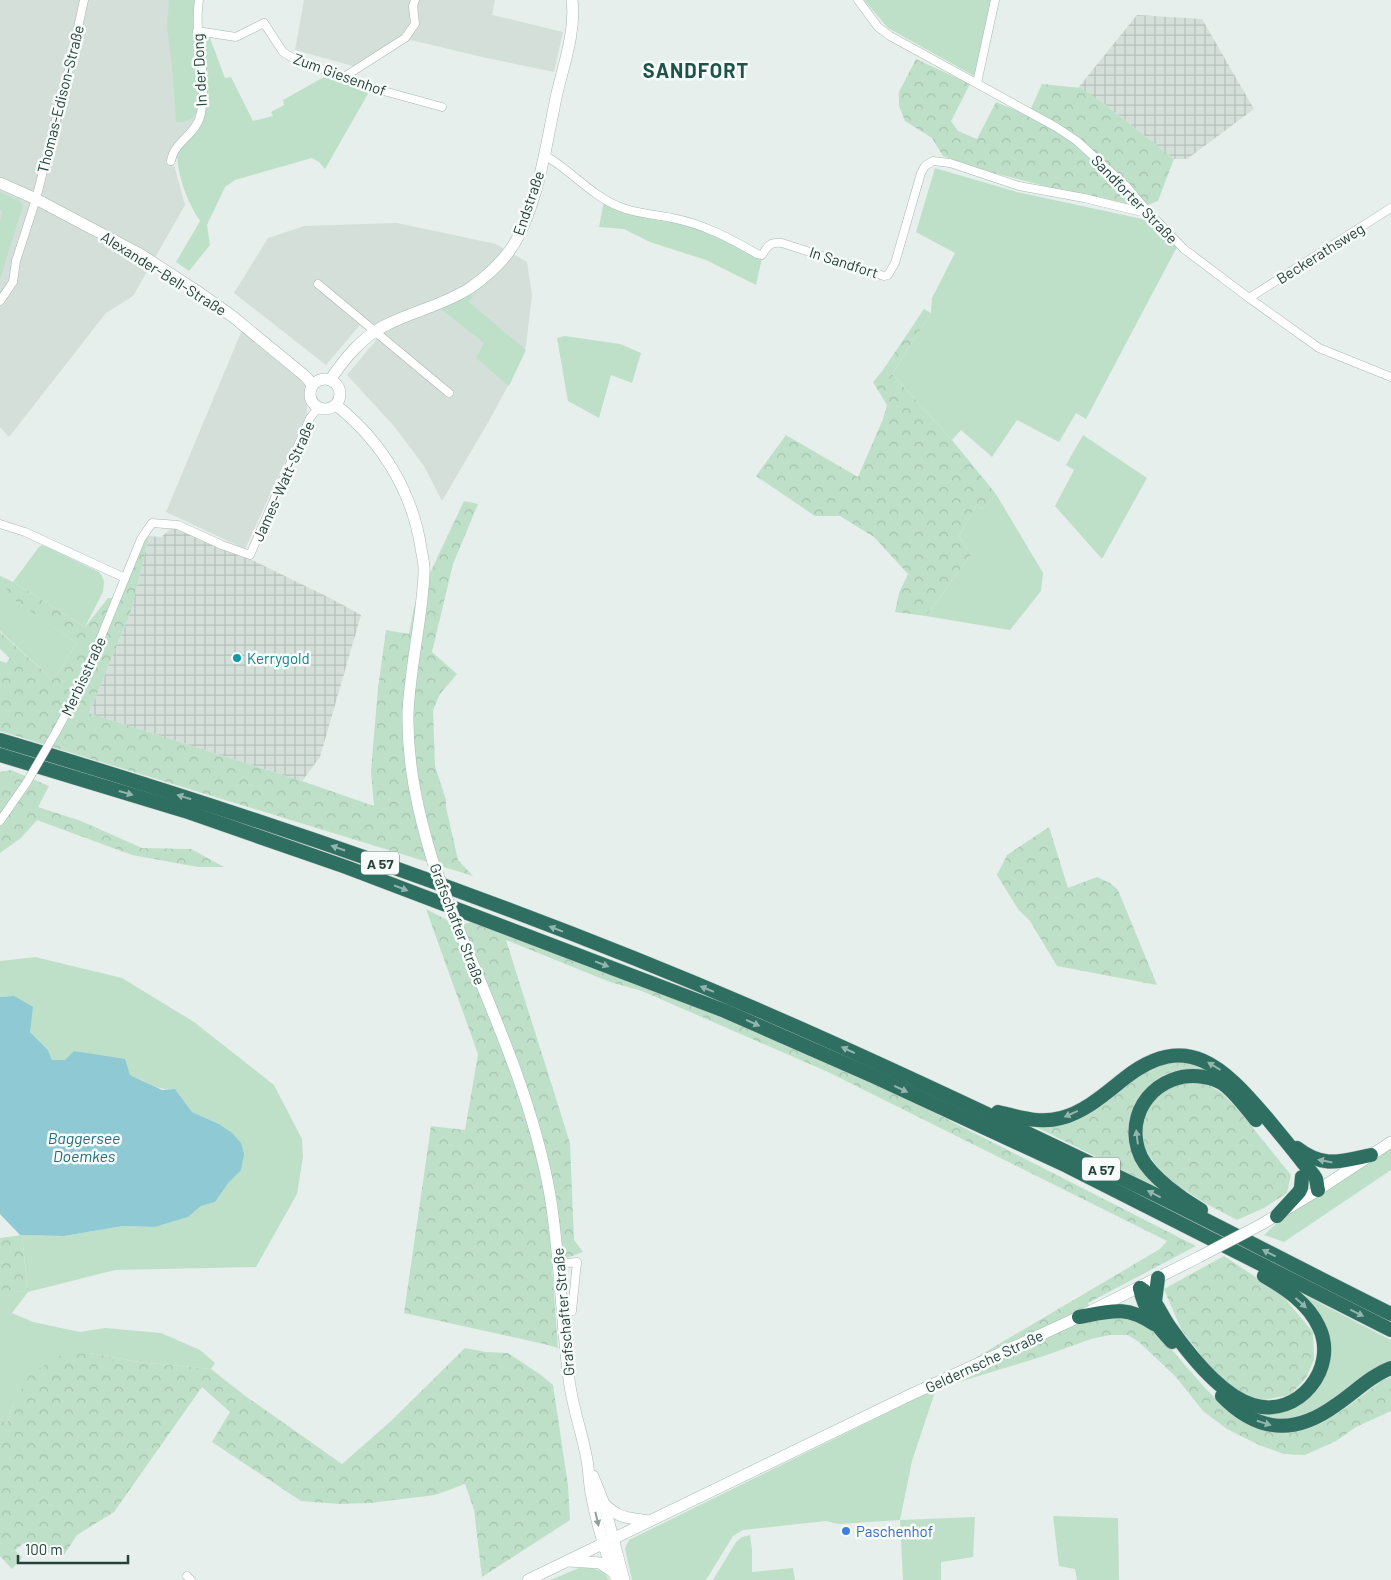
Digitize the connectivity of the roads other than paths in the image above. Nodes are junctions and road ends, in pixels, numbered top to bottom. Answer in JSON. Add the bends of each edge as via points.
{"nodes":[{"id":1,"x":84,"y":0,"type":"edge"},
{"id":2,"x":200,"y":0,"type":"edge"},
{"id":3,"x":415,"y":0,"type":"edge"},
{"id":4,"x":572,"y":0,"type":"edge"},
{"id":5,"x":858,"y":0,"type":"edge"},
{"id":6,"x":995,"y":0,"type":"edge"},
{"id":7,"x":197,"y":31,"type":"junction"},
{"id":8,"x":344,"y":77,"type":"junction"},
{"id":9,"x":976,"y":83,"type":"junction"},
{"id":10,"x":442,"y":107,"type":"dead end"},
{"id":11,"x":544,"y":155,"type":"junction"},
{"id":12,"x":171,"y":160,"type":"dead end"},
{"id":13,"x":0,"y":183,"type":"edge"},
{"id":14,"x":36,"y":198,"type":"junction"},
{"id":15,"x":1391,"y":208,"type":"edge"},
{"id":16,"x":1150,"y":214,"type":"junction"},
{"id":17,"x":318,"y":284,"type":"dead end"},
{"id":18,"x":1249,"y":298,"type":"junction"},
{"id":19,"x":0,"y":301,"type":"edge"},
{"id":20,"x":376,"y":331,"type":"junction"},
{"id":21,"x":1391,"y":377,"type":"edge"},
{"id":22,"x":330,"y":380,"type":"junction"},
{"id":23,"x":313,"y":384,"type":"junction"},
{"id":24,"x":449,"y":393,"type":"dead end"},
{"id":25,"x":336,"y":405,"type":"junction"},
{"id":26,"x":318,"y":408,"type":"junction"},
{"id":27,"x":152,"y":523,"type":"joint"},
{"id":28,"x":0,"y":524,"type":"edge"},
{"id":29,"x":125,"y":578,"type":"junction"},
{"id":30,"x":0,"y":740,"type":"edge"},
{"id":31,"x":0,"y":755,"type":"edge"},
{"id":32,"x":0,"y":764,"type":"edge"},
{"id":33,"x":79,"y":780,"type":"junction"},
{"id":34,"x":0,"y":821,"type":"edge"},
{"id":35,"x":972,"y":1106,"type":"junction"},
{"id":36,"x":1284,"y":1138,"type":"junction"},
{"id":37,"x":1391,"y":1142,"type":"edge"},
{"id":38,"x":1371,"y":1155,"type":"junction"},
{"id":39,"x":1302,"y":1177,"type":"junction"},
{"id":40,"x":1318,"y":1190,"type":"junction"},
{"id":41,"x":1277,"y":1216,"type":"junction"},
{"id":42,"x":1229,"y":1232,"type":"junction"},
{"id":43,"x":1235,"y":1252,"type":"junction"},
{"id":44,"x":558,"y":1264,"type":"junction"},
{"id":45,"x":1158,"y":1278,"type":"junction"},
{"id":46,"x":1140,"y":1288,"type":"junction"},
{"id":47,"x":1155,"y":1302,"type":"junction"},
{"id":48,"x":572,"y":1311,"type":"dead end"},
{"id":49,"x":1391,"y":1314,"type":"edge"},
{"id":50,"x":1079,"y":1317,"type":"junction"},
{"id":51,"x":1158,"y":1327,"type":"junction"},
{"id":52,"x":1391,"y":1330,"type":"edge"},
{"id":53,"x":1391,"y":1368,"type":"edge"},
{"id":54,"x":587,"y":1460,"type":"junction"},
{"id":55,"x":604,"y":1504,"type":"junction"},
{"id":56,"x":649,"y":1521,"type":"junction"},
{"id":57,"x":634,"y":1528,"type":"junction"},
{"id":58,"x":608,"y":1541,"type":"junction"},
{"id":59,"x":567,"y":1560,"type":"junction"},
{"id":60,"x":619,"y":1575,"type":"edge"},
{"id":61,"x":528,"y":1580,"type":"edge"}],
"edges":[{"from":1,"to":14,"type":"street","name":"Thomas-Edison-Straße"},
{"from":2,"to":7,"type":"street","name":"In der Dong"},
{"from":3,"to":8,"type":"street","via":[[415,24],[405,38]]},
{"from":4,"to":11,"type":"street","name":"Endstraße","via":[[571,30]]},
{"from":5,"to":9,"type":"street","name":"Sandforter Straße","via":[[878,27],[890,36]]},
{"from":6,"to":9,"type":"street"},
{"from":7,"to":8,"type":"street","name":"Zum Giesenhof","via":[[236,37],[264,23],[283,52]]},
{"from":7,"to":12,"type":"street","name":"In der Dong","via":[[202,111],[193,132],[174,151]]},
{"from":8,"to":10,"type":"street","name":"Zum Giesenhof"},
{"from":9,"to":16,"type":"street","name":"Sandforter Straße","via":[[1077,141],[1127,187]]},
{"from":11,"to":16,"type":"street","name":"In Sandfort","via":[[607,201],[630,211],[704,227],[757,254],[762,255],[772,242],[782,243],[884,276],[895,264],[921,173],[933,161],[950,163],[1019,186]]},
{"from":11,"to":20,"type":"street","name":"Endstraße","via":[[520,234],[506,256],[470,288]]},
{"from":13,"to":14,"type":"street","name":"Alexander-Bell-Straße"},
{"from":14,"to":19,"type":"street","name":"Thomas-Edison-Straße","via":[[16,261],[13,282]]},
{"from":14,"to":23,"type":"street","name":"Alexander-Bell-Straße","via":[[126,246],[197,291]]},
{"from":15,"to":18,"type":"street","name":"Beckerathsweg"},
{"from":16,"to":18,"type":"street","name":"Sandforter Straße","via":[[1184,249]]},
{"from":17,"to":20,"type":"street"},
{"from":18,"to":21,"type":"street","name":"Sandforter Straße","via":[[1319,348]]},
{"from":20,"to":22,"type":"street","name":"Endstraße","via":[[353,349]]},
{"from":20,"to":24,"type":"street"},
{"from":22,"to":23,"type":"street"},
{"from":22,"to":25,"type":"street","via":[[339,388]]},
{"from":23,"to":26,"type":"street","via":[[311,402]]},
{"from":25,"to":26,"type":"street"},
{"from":25,"to":44,"type":"street","name":"Grafschafter Straße","bridge":true,"via":[[371,438],[386,458],[413,513],[424,572],[408,715],[418,808],[433,862],[528,1104],[550,1196]]},
{"from":26,"to":27,"type":"street","name":"James-Watt-Straße","via":[[310,418],[250,555],[178,525]]},
{"from":27,"to":29,"type":"street","name":"Merbisstraße","via":[[141,539]]},
{"from":28,"to":29,"type":"street","via":[[25,532]]},
{"from":29,"to":34,"type":"street","name":"Merbisstraße","bridge":true,"via":[[81,686],[27,782]]},
{"from":35,"to":30,"type":"highway","number":"A 57","one_way":true,"via":[[752,1008],[480,899],[232,812]]},
{"from":31,"to":33,"type":"highway","number":"A 57"},
{"from":32,"to":33,"type":"highway"},
{"from":33,"to":43,"type":"highway","number":"A 57","one_way":true,"via":[[185,811],[337,864],[725,1011],[1067,1166]]},
{"from":36,"to":35,"type":"highway","one_way":true,"via":[[1233,1080],[1213,1065],[1190,1056],[1156,1059],[1081,1110],[1062,1118],[1033,1120]]},
{"from":42,"to":35,"type":"highway","number":"A 57","one_way":true},
{"from":38,"to":36,"type":"highway","one_way":true,"via":[[1334,1163],[1322,1162]]},
{"from":36,"to":40,"type":"highway","via":[[1316,1180]]},
{"from":37,"to":38,"type":"street","name":"Geldernsche Straße"},
{"from":38,"to":40,"type":"street","name":"Geldernsche Straße"},
{"from":39,"to":40,"type":"highway"},
{"from":39,"to":41,"type":"highway","via":[[1299,1192]]},
{"from":42,"to":39,"type":"highway","one_way":true,"via":[[1165,1184],[1142,1158],[1137,1144],[1138,1116],[1152,1092],[1179,1077],[1211,1078],[1225,1085]]},
{"from":40,"to":41,"type":"street","name":"Geldernsche Straße"},
{"from":41,"to":45,"type":"street","name":"Geldernsche Straße","bridge":true},
{"from":49,"to":42,"type":"highway","number":"A 57","one_way":true},
{"from":43,"to":47,"type":"highway","one_way":true,"via":[[1245,1264],[1301,1302],[1320,1328],[1324,1360],[1310,1389],[1297,1399],[1282,1406],[1266,1408],[1254,1406],[1228,1392],[1193,1356]]},
{"from":43,"to":52,"type":"highway","number":"A 57","one_way":true},
{"from":44,"to":48,"type":"street","name":"Grafschafter Straße","via":[[577,1262]]},
{"from":44,"to":54,"type":"street","name":"Grafschafter Straße","via":[[569,1379]]},
{"from":45,"to":46,"type":"street","name":"Geldernsche Straße"},
{"from":45,"to":47,"type":"highway"},
{"from":46,"to":47,"type":"highway"},
{"from":46,"to":50,"type":"street","name":"Geldernsche Straße"},
{"from":46,"to":51,"type":"highway","via":[[1142,1300]]},
{"from":50,"to":51,"type":"highway","via":[[1114,1310],[1129,1312]]},
{"from":50,"to":56,"type":"street","name":"Geldernsche Straße"},
{"from":51,"to":53,"type":"highway","one_way":true,"via":[[1232,1406],[1270,1426],[1283,1427],[1317,1418]]},
{"from":54,"to":55,"type":"street","name":"Grafschafter Straße"},
{"from":54,"to":58,"type":"street","name":"Grafschafter Straße","one_way":true,"via":[[591,1493]]},
{"from":55,"to":56,"type":"street","via":[[625,1518]]},
{"from":55,"to":58,"type":"street","name":"Grafschafter Straße"},
{"from":56,"to":57,"type":"street","name":"Geldernsche Straße"},
{"from":57,"to":58,"type":"street","name":"Geldernsche Straße"},
{"from":57,"to":60,"type":"street","via":[[624,1541]]},
{"from":58,"to":59,"type":"street","name":"Geldernsche Straße"},
{"from":58,"to":60,"type":"street"},
{"from":59,"to":60,"type":"street","via":[[600,1563]]},
{"from":59,"to":61,"type":"street","name":"Geldernsche Straße"}]}
